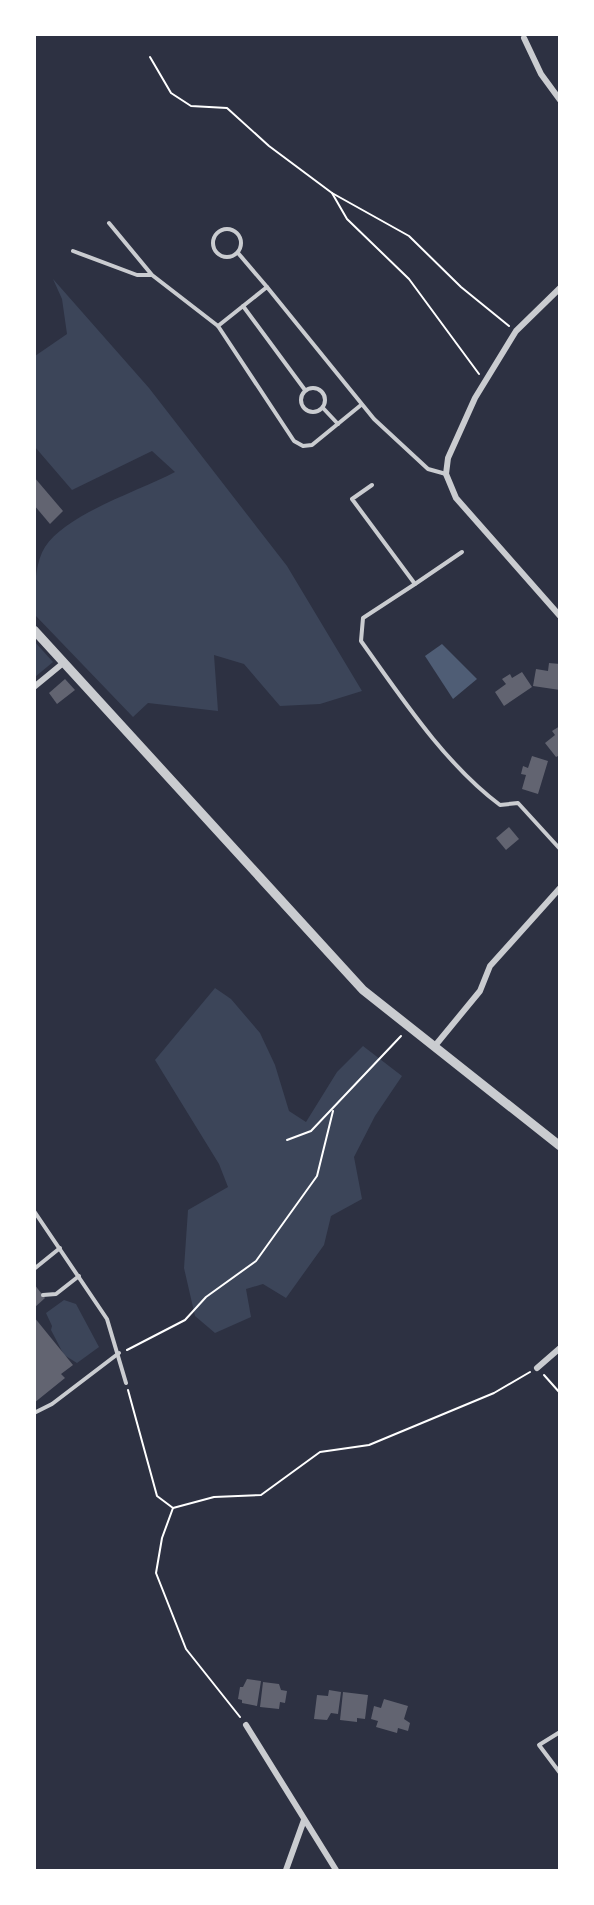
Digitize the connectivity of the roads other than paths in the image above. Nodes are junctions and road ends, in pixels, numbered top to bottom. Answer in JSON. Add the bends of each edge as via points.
{"nodes":[{"id":1,"x":524,"y":38,"type":"dead end"},
{"id":2,"x":560,"y":100,"type":"edge"},
{"id":3,"x":109,"y":223,"type":"dead end"},
{"id":4,"x":73,"y":251,"type":"dead end"},
{"id":5,"x":238,"y":253,"type":"junction"},
{"id":6,"x":152,"y":275,"type":"junction"},
{"id":7,"x":267,"y":287,"type":"junction"},
{"id":8,"x":560,"y":288,"type":"edge"},
{"id":9,"x":243,"y":306,"type":"junction"},
{"id":10,"x":218,"y":326,"type":"junction"},
{"id":11,"x":305,"y":390,"type":"junction"},
{"id":12,"x":361,"y":405,"type":"junction"},
{"id":13,"x":323,"y":408,"type":"junction"},
{"id":14,"x":338,"y":424,"type":"junction"},
{"id":15,"x":446,"y":474,"type":"junction"},
{"id":16,"x":372,"y":485,"type":"dead end"},
{"id":17,"x":462,"y":552,"type":"dead end"},
{"id":18,"x":415,"y":584,"type":"junction"},
{"id":19,"x":560,"y":616,"type":"edge"},
{"id":20,"x":34,"y":630,"type":"edge"},
{"id":21,"x":63,"y":664,"type":"junction"},
{"id":22,"x":34,"y":687,"type":"edge"},
{"id":23,"x":560,"y":849,"type":"edge"},
{"id":24,"x":560,"y":888,"type":"edge"},
{"id":25,"x":434,"y":1047,"type":"junction"},
{"id":26,"x":560,"y":1146,"type":"edge"},
{"id":27,"x":34,"y":1211,"type":"edge"},
{"id":28,"x":60,"y":1248,"type":"junction"},
{"id":29,"x":34,"y":1269,"type":"edge"},
{"id":30,"x":79,"y":1276,"type":"junction"},
{"id":31,"x":43,"y":1294,"type":"dead end"},
{"id":32,"x":560,"y":1348,"type":"edge"},
{"id":33,"x":119,"y":1353,"type":"junction"},
{"id":34,"x":537,"y":1368,"type":"road end"},
{"id":35,"x":126,"y":1383,"type":"road end"},
{"id":36,"x":34,"y":1413,"type":"edge"},
{"id":37,"x":246,"y":1725,"type":"road end"},
{"id":38,"x":560,"y":1732,"type":"edge"},
{"id":39,"x":560,"y":1773,"type":"edge"},
{"id":40,"x":304,"y":1820,"type":"junction"},
{"id":41,"x":286,"y":1870,"type":"edge"},
{"id":42,"x":336,"y":1870,"type":"edge"}],
"edges":[{"from":1,"to":2,"type":"street","via":[[541,74]]},
{"from":3,"to":6,"type":"lane"},
{"from":4,"to":6,"type":"lane","via":[[137,275]]},
{"from":5,"to":5,"type":"lane","via":[[230,258],[220,256],[213,244],[215,235],[228,229],[236,232],[241,240]]},
{"from":5,"to":7,"type":"lane"},
{"from":6,"to":10,"type":"lane"},
{"from":7,"to":9,"type":"lane"},
{"from":7,"to":12,"type":"lane"},
{"from":8,"to":15,"type":"street","via":[[516,331],[484,381],[448,458]]},
{"from":9,"to":10,"type":"lane"},
{"from":9,"to":11,"type":"lane"},
{"from":10,"to":14,"type":"lane","via":[[294,441],[303,446],[312,444]]},
{"from":11,"to":13,"type":"lane","via":[[320,390],[325,396]]},
{"from":11,"to":13,"type":"lane","via":[[301,401],[304,409],[316,412]]},
{"from":12,"to":14,"type":"lane"},
{"from":12,"to":15,"type":"lane","via":[[428,469]]},
{"from":13,"to":14,"type":"lane"},
{"from":15,"to":19,"type":"street","via":[[456,498]]},
{"from":16,"to":18,"type":"lane","via":[[352,499]]},
{"from":17,"to":18,"type":"lane"},
{"from":18,"to":23,"type":"lane","via":[[363,618],[361,641],[471,784],[500,805],[518,803]]},
{"from":20,"to":21,"type":"street"},
{"from":21,"to":22,"type":"street"},
{"from":21,"to":25,"type":"street","via":[[363,990]]},
{"from":24,"to":25,"type":"street","via":[[490,966],[480,991]]},
{"from":25,"to":26,"type":"street"},
{"from":27,"to":28,"type":"lane"},
{"from":28,"to":29,"type":"lane"},
{"from":28,"to":30,"type":"lane"},
{"from":30,"to":31,"type":"lane","via":[[56,1294]]},
{"from":30,"to":33,"type":"lane","via":[[107,1320]]},
{"from":32,"to":34,"type":"street"},
{"from":33,"to":35,"type":"lane"},
{"from":33,"to":36,"type":"lane","via":[[52,1404]]},
{"from":37,"to":40,"type":"street"},
{"from":38,"to":39,"type":"lane","via":[[539,1745]]},
{"from":40,"to":41,"type":"street"},
{"from":40,"to":42,"type":"street"}]}
